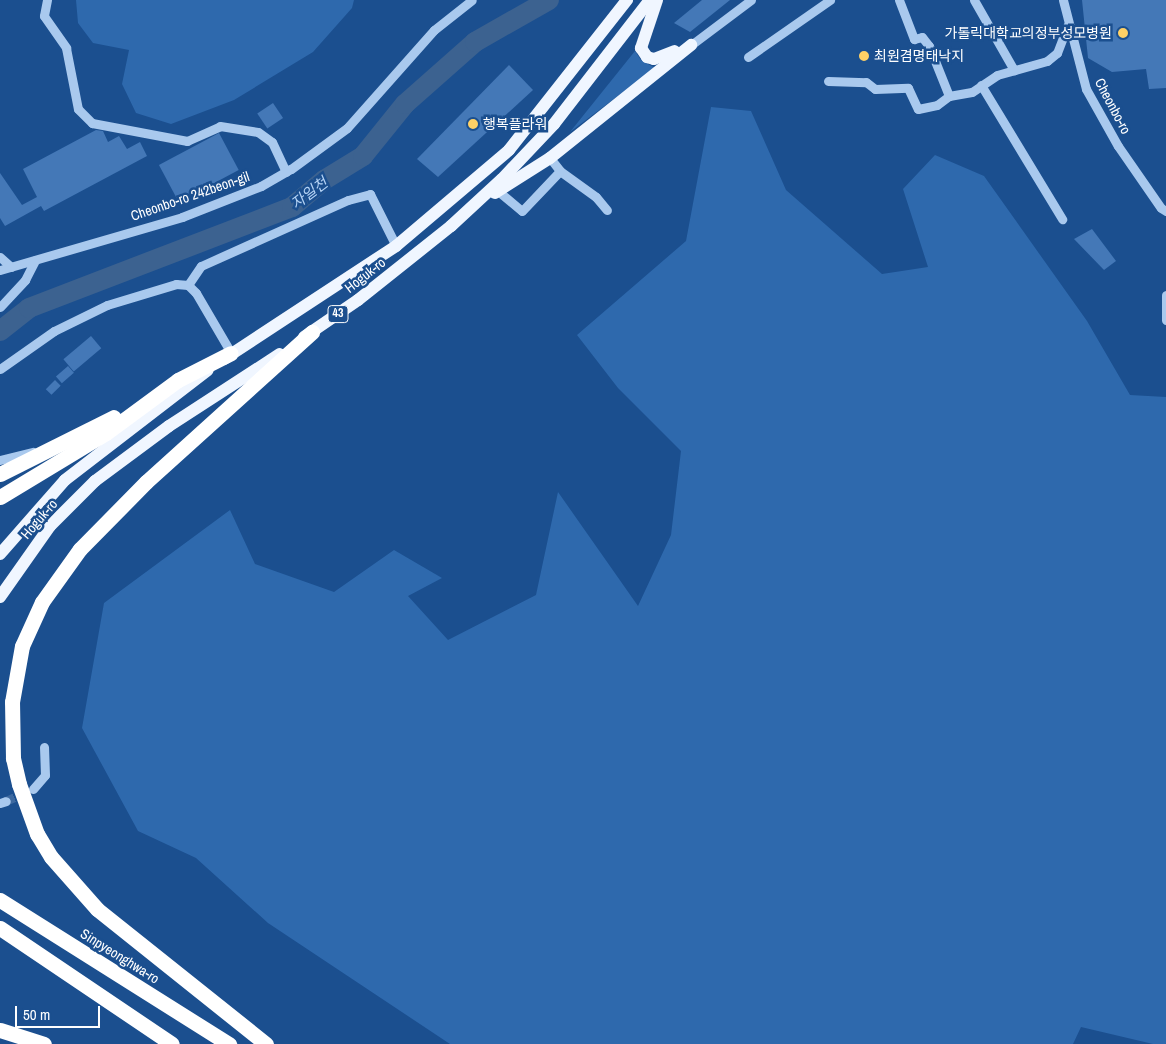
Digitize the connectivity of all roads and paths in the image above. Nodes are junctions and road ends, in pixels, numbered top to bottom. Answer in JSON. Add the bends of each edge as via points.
{"nodes":[{"id":1,"x":47,"y":0,"type":"edge"},
{"id":2,"x":472,"y":0,"type":"edge"},
{"id":3,"x":627,"y":0,"type":"edge"},
{"id":4,"x":650,"y":0,"type":"edge"},
{"id":5,"x":657,"y":0,"type":"edge"},
{"id":6,"x":751,"y":0,"type":"edge"},
{"id":7,"x":830,"y":0,"type":"edge"},
{"id":8,"x":899,"y":0,"type":"edge"},
{"id":9,"x":974,"y":0,"type":"edge"},
{"id":10,"x":1064,"y":0,"type":"edge"},
{"id":11,"x":1068,"y":25,"type":"junction"},
{"id":12,"x":692,"y":45,"type":"junction"},
{"id":13,"x":748,"y":57,"type":"dead end"},
{"id":14,"x":1014,"y":70,"type":"junction"},
{"id":15,"x":828,"y":81,"type":"dead end"},
{"id":16,"x":981,"y":85,"type":"junction"},
{"id":17,"x":949,"y":96,"type":"junction"},
{"id":18,"x":550,"y":158,"type":"junction"},
{"id":19,"x":560,"y":171,"type":"junction"},
{"id":20,"x":286,"y":172,"type":"junction"},
{"id":21,"x":498,"y":191,"type":"junction"},
{"id":22,"x":607,"y":210,"type":"dead end"},
{"id":23,"x":1166,"y":211,"type":"edge"},
{"id":24,"x":1062,"y":219,"type":"dead end"},
{"id":25,"x":451,"y":226,"type":"junction"},
{"id":26,"x":396,"y":246,"type":"junction"},
{"id":27,"x":0,"y":258,"type":"edge"},
{"id":28,"x":34,"y":260,"type":"junction"},
{"id":29,"x":11,"y":267,"type":"junction"},
{"id":30,"x":0,"y":270,"type":"edge"},
{"id":31,"x":188,"y":285,"type":"junction"},
{"id":32,"x":1166,"y":296,"type":"edge"},
{"id":33,"x":0,"y":307,"type":"edge"},
{"id":34,"x":1166,"y":320,"type":"edge"},
{"id":35,"x":312,"y":332,"type":"junction"},
{"id":36,"x":231,"y":353,"type":"junction"},
{"id":37,"x":0,"y":369,"type":"edge"},
{"id":38,"x":178,"y":380,"type":"junction"},
{"id":39,"x":56,"y":448,"type":"junction"},
{"id":40,"x":0,"y":460,"type":"edge"},
{"id":41,"x":0,"y":474,"type":"edge"},
{"id":42,"x":0,"y":496,"type":"edge"},
{"id":43,"x":0,"y":554,"type":"edge"},
{"id":44,"x":0,"y":597,"type":"edge"},
{"id":45,"x":44,"y":748,"type":"dead end"},
{"id":46,"x":33,"y":789,"type":"tunnel mouth"},
{"id":47,"x":0,"y":900,"type":"edge"},
{"id":48,"x":44,"y":927,"type":"junction"},
{"id":49,"x":0,"y":928,"type":"edge"},
{"id":50,"x":0,"y":1030,"type":"edge"},
{"id":51,"x":44,"y":1044,"type":"edge"},
{"id":52,"x":172,"y":1044,"type":"edge"},
{"id":53,"x":216,"y":1044,"type":"edge"},
{"id":54,"x":230,"y":1044,"type":"edge"},
{"id":55,"x":266,"y":1044,"type":"edge"}],
"edges":[{"from":1,"to":20,"type":"street","via":[[44,16],[66,48],[78,109],[92,123],[187,141],[220,126],[258,132],[272,142]]},
{"from":2,"to":20,"type":"street","name":"Cheonbo-ro 242beon-gil","via":[[434,30],[347,128]]},
{"from":3,"to":26,"type":"main road","name":"Hoguk-ro","number":"43","via":[[509,150]]},
{"from":4,"to":25,"type":"main road","name":"Hoguk-ro","number":"43","via":[[554,124]]},
{"from":5,"to":12,"type":"main road","via":[[640,46],[642,52],[647,57],[658,59]]},
{"from":6,"to":12,"type":"street"},
{"from":7,"to":13,"type":"street"},
{"from":8,"to":17,"type":"street","via":[[914,39],[922,38],[929,46]]},
{"from":9,"to":14,"type":"street"},
{"from":10,"to":11,"type":"street","name":"Cheonbo-ro"},
{"from":11,"to":14,"type":"street","via":[[1057,53],[1047,61]]},
{"from":11,"to":23,"type":"street","name":"Cheonbo-ro","via":[[1086,88],[1118,146]]},
{"from":12,"to":18,"type":"main road"},
{"from":14,"to":16,"type":"street"},
{"from":15,"to":17,"type":"street","via":[[866,82],[875,89],[908,88],[918,109],[937,105]]},
{"from":16,"to":17,"type":"street","via":[[966,94]]},
{"from":16,"to":24,"type":"street"},
{"from":18,"to":19,"type":"street"},
{"from":18,"to":21,"type":"main road"},
{"from":19,"to":21,"type":"street","via":[[522,211]]},
{"from":19,"to":22,"type":"street"},
{"from":20,"to":28,"type":"street","name":"Cheonbo-ro 242beon-gil","via":[[228,200]]},
{"from":21,"to":25,"type":"main road"},
{"from":25,"to":35,"type":"main road","name":"Hoguk-ro","number":"43"},
{"from":26,"to":31,"type":"street","via":[[370,194],[348,200],[201,266]]},
{"from":26,"to":36,"type":"main road","name":"Hoguk-ro","number":"43"},
{"from":27,"to":29,"type":"street"},
{"from":28,"to":29,"type":"street","name":"Cheonbo-ro 242beon-gil"},
{"from":28,"to":33,"type":"street","via":[[25,280]]},
{"from":29,"to":30,"type":"street","name":"Cheonbo-ro 242beon-gil"},
{"from":31,"to":36,"type":"street"},
{"from":31,"to":37,"type":"street","via":[[176,284],[107,305],[54,331]]},
{"from":32,"to":34,"type":"street"},
{"from":35,"to":44,"type":"main road","name":"Hoguk-ro","number":"43","via":[[169,426],[95,481],[50,526]]},
{"from":35,"to":55,"type":"highway","via":[[146,482],[80,549],[42,602],[22,646],[12,702],[13,758],[19,784],[37,834],[51,857],[97,909]]},
{"from":36,"to":38,"type":"highway"},
{"from":36,"to":43,"type":"main road","name":"Hoguk-ro","number":"43","via":[[65,480]]},
{"from":38,"to":39,"type":"highway"},
{"from":38,"to":42,"type":"highway","via":[[106,433]]},
{"from":39,"to":40,"type":"street"},
{"from":39,"to":41,"type":"highway"},
{"from":45,"to":46,"type":"street","via":[[44,775]]},
{"from":47,"to":48,"type":"highway","name":"Sinpyeonghwa-ro"},
{"from":48,"to":53,"type":"highway","name":"Sinpyeonghwa-ro"},
{"from":48,"to":54,"type":"highway","name":"Sinpyeonghwa-ro"},
{"from":49,"to":52,"type":"highway"},
{"from":50,"to":51,"type":"highway"}]}
